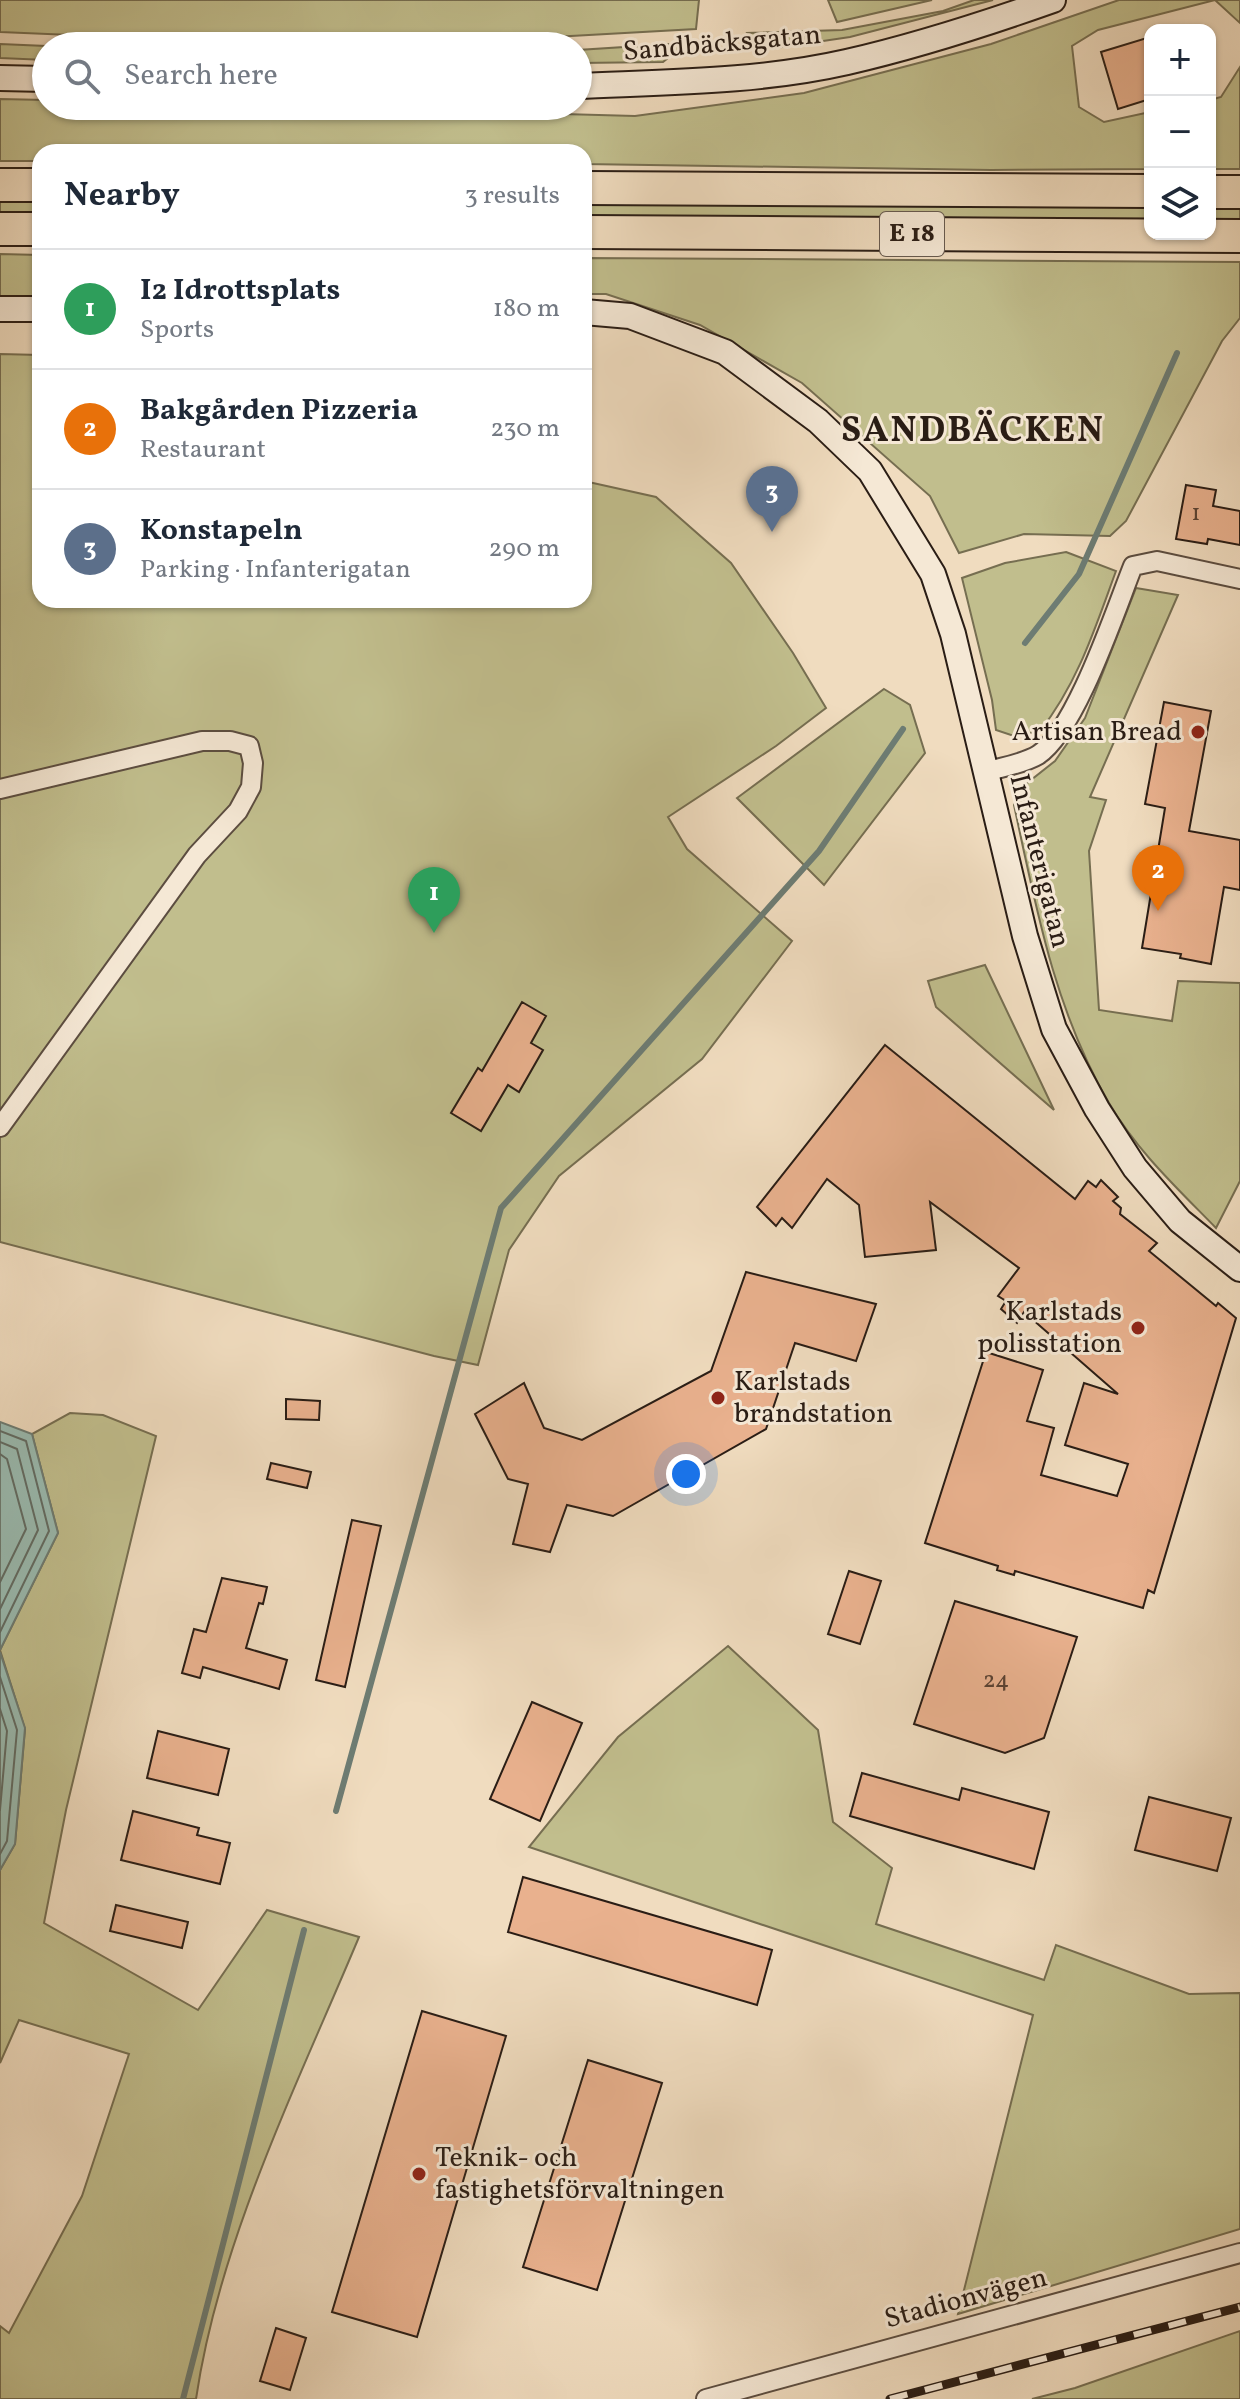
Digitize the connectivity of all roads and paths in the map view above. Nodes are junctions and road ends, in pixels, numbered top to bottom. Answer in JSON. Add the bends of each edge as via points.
{"nodes":[{"id":1,"x":1053,"y":0,"type":"edge"},
{"id":2,"x":0,"y":78,"type":"edge"},
{"id":3,"x":32,"y":79,"type":"edge"},
{"id":4,"x":592,"y":85,"type":"edge"},
{"id":5,"x":0,"y":185,"type":"edge"},
{"id":6,"x":32,"y":185,"type":"edge"},
{"id":7,"x":592,"y":188,"type":"edge"},
{"id":8,"x":1144,"y":191,"type":"edge"},
{"id":9,"x":1216,"y":192,"type":"edge"},
{"id":10,"x":1240,"y":192,"type":"edge"},
{"id":11,"x":0,"y":229,"type":"edge"},
{"id":12,"x":32,"y":229,"type":"edge"},
{"id":13,"x":592,"y":232,"type":"edge"},
{"id":14,"x":1240,"y":236,"type":"edge"},
{"id":15,"x":0,"y":309,"type":"edge"},
{"id":16,"x":32,"y":309,"type":"edge"},
{"id":17,"x":592,"y":313,"type":"edge"},
{"id":18,"x":1240,"y":579,"type":"edge"},
{"id":19,"x":985,"y":772,"type":"junction"},
{"id":20,"x":0,"y":789,"type":"edge"},
{"id":21,"x":0,"y":1127,"type":"edge"},
{"id":22,"x":1240,"y":1269,"type":"edge"},
{"id":23,"x":1240,"y":2253,"type":"edge"},
{"id":24,"x":706,"y":2399,"type":"edge"}],
"edges":[{"from":1,"to":4,"type":"street","name":"Sandbäcksgatan","via":[[965,31],[845,63],[726,80]]},
{"from":2,"to":3,"type":"street"},
{"from":5,"to":6,"type":"highway"},
{"from":7,"to":8,"type":"highway","number":"E 18"},
{"from":9,"to":10,"type":"highway"},
{"from":11,"to":12,"type":"highway"},
{"from":13,"to":14,"type":"highway","number":"E 18"},
{"from":15,"to":16,"type":"street"},
{"from":17,"to":19,"type":"street","name":"Infanterigatan","via":[[630,316],[725,352],[818,421],[870,471],[933,574],[953,634]]},
{"from":18,"to":19,"type":"street","via":[[1157,561],[1133,566],[1080,697],[1054,740],[1038,755]]},
{"from":19,"to":22,"type":"street","name":"Infanterigatan","via":[[1054,1029],[1135,1168],[1180,1221]]},
{"from":20,"to":21,"type":"street","via":[[202,741],[249,746],[253,763],[251,787],[238,811],[197,855]]},
{"from":23,"to":24,"type":"street","name":"Stadionvägen"}]}
